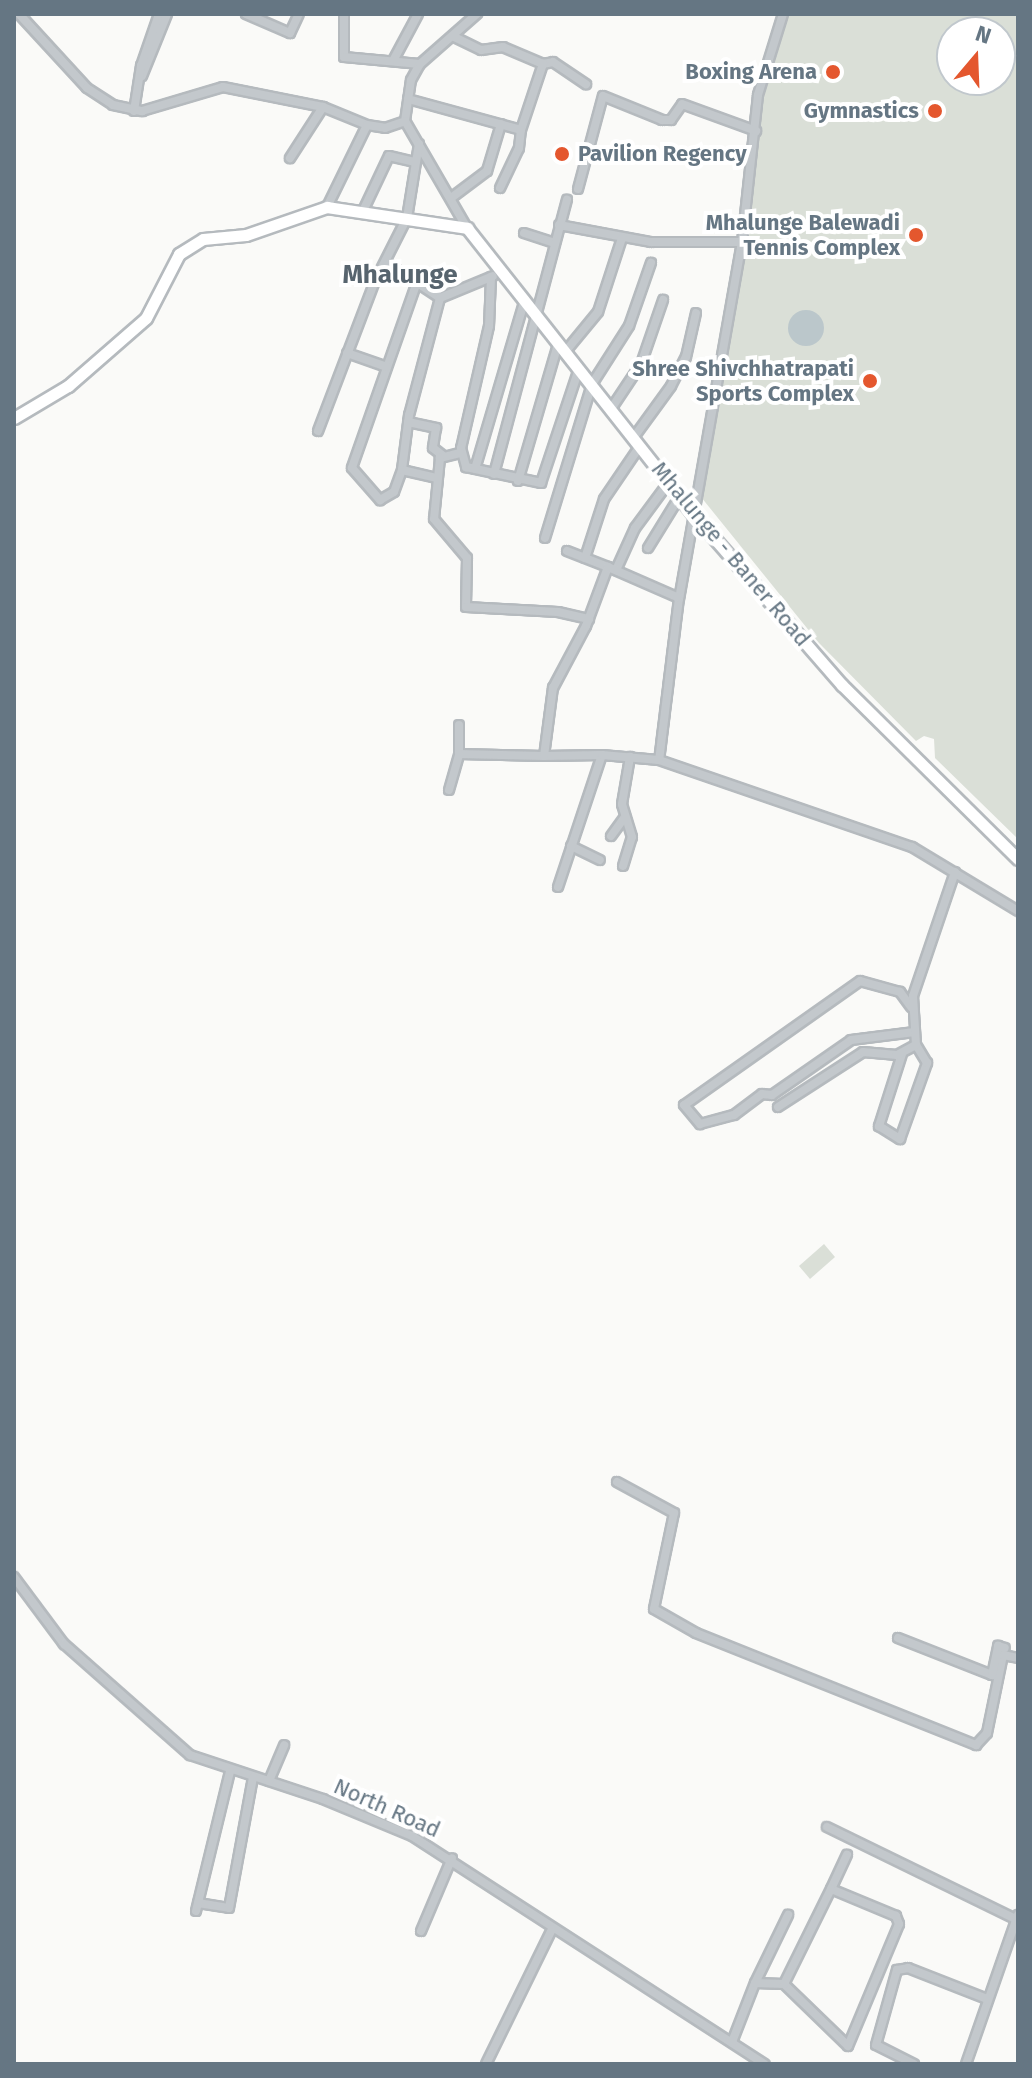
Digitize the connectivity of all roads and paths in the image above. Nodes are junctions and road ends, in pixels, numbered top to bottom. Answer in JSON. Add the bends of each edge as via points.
{"nodes":[{"id":1,"x":19,"y":14,"type":"edge"},
{"id":2,"x":159,"y":14,"type":"edge"},
{"id":3,"x":167,"y":14,"type":"edge"},
{"id":4,"x":246,"y":14,"type":"edge"},
{"id":5,"x":299,"y":14,"type":"edge"},
{"id":6,"x":344,"y":14,"type":"edge"},
{"id":7,"x":418,"y":14,"type":"edge"},
{"id":8,"x":477,"y":14,"type":"edge"},
{"id":9,"x":783,"y":14,"type":"edge"},
{"id":10,"x":454,"y":37,"type":"junction"},
{"id":11,"x":394,"y":59,"type":"junction"},
{"id":12,"x":420,"y":64,"type":"junction"},
{"id":13,"x":543,"y":64,"type":"junction"},
{"id":14,"x":141,"y":77,"type":"junction"},
{"id":15,"x":586,"y":84,"type":"dead end"},
{"id":16,"x":408,"y":99,"type":"junction"},
{"id":17,"x":323,"y":107,"type":"junction"},
{"id":18,"x":134,"y":111,"type":"junction"},
{"id":19,"x":405,"y":121,"type":"junction"},
{"id":20,"x":501,"y":124,"type":"junction"},
{"id":21,"x":367,"y":125,"type":"junction"},
{"id":22,"x":521,"y":130,"type":"junction"},
{"id":23,"x":756,"y":131,"type":"junction"},
{"id":24,"x":419,"y":144,"type":"junction"},
{"id":25,"x":290,"y":158,"type":"dead end"},
{"id":26,"x":415,"y":162,"type":"junction"},
{"id":27,"x":500,"y":188,"type":"dead end"},
{"id":28,"x":578,"y":189,"type":"dead end"},
{"id":29,"x":451,"y":198,"type":"junction"},
{"id":30,"x":567,"y":200,"type":"dead end"},
{"id":31,"x":327,"y":207,"type":"junction"},
{"id":32,"x":362,"y":213,"type":"junction"},
{"id":33,"x":407,"y":218,"type":"junction"},
{"id":34,"x":559,"y":225,"type":"junction"},
{"id":35,"x":467,"y":228,"type":"junction"},
{"id":36,"x":524,"y":233,"type":"dead end"},
{"id":37,"x":622,"y":238,"type":"junction"},
{"id":38,"x":742,"y":242,"type":"junction"},
{"id":39,"x":554,"y":243,"type":"junction"},
{"id":40,"x":387,"y":263,"type":"junction"},
{"id":41,"x":651,"y":263,"type":"dead end"},
{"id":42,"x":496,"y":275,"type":"junction"},
{"id":43,"x":417,"y":282,"type":"junction"},
{"id":44,"x":440,"y":298,"type":"junction"},
{"id":45,"x":663,"y":300,"type":"dead end"},
{"id":46,"x":524,"y":302,"type":"junction"},
{"id":47,"x":696,"y":313,"type":"dead end"},
{"id":48,"x":538,"y":321,"type":"junction"},
{"id":49,"x":562,"y":348,"type":"junction"},
{"id":50,"x":347,"y":353,"type":"junction"},
{"id":51,"x":387,"y":367,"type":"junction"},
{"id":52,"x":579,"y":369,"type":"junction"},
{"id":53,"x":592,"y":384,"type":"junction"},
{"id":54,"x":611,"y":409,"type":"junction"},
{"id":55,"x":14,"y":418,"type":"edge"},
{"id":56,"x":408,"y":422,"type":"junction"},
{"id":57,"x":318,"y":431,"type":"dead end"},
{"id":58,"x":637,"y":442,"type":"junction"},
{"id":59,"x":460,"y":453,"type":"junction"},
{"id":60,"x":442,"y":455,"type":"junction"},
{"id":61,"x":475,"y":469,"type":"junction"},
{"id":62,"x":402,"y":470,"type":"junction"},
{"id":63,"x":494,"y":474,"type":"junction"},
{"id":64,"x":436,"y":478,"type":"junction"},
{"id":65,"x":518,"y":481,"type":"junction"},
{"id":66,"x":669,"y":482,"type":"junction"},
{"id":67,"x":680,"y":496,"type":"junction"},
{"id":68,"x":694,"y":515,"type":"junction"},
{"id":69,"x":545,"y":538,"type":"dead end"},
{"id":70,"x":648,"y":548,"type":"dead end"},
{"id":71,"x":567,"y":551,"type":"dead end"},
{"id":72,"x":585,"y":558,"type":"junction"},
{"id":73,"x":612,"y":569,"type":"junction"},
{"id":74,"x":679,"y":598,"type":"junction"},
{"id":75,"x":589,"y":619,"type":"junction"},
{"id":76,"x":459,"y":725,"type":"dead end"},
{"id":77,"x":459,"y":754,"type":"junction"},
{"id":78,"x":602,"y":755,"type":"junction"},
{"id":79,"x":544,"y":756,"type":"junction"},
{"id":80,"x":630,"y":757,"type":"junction"},
{"id":81,"x":659,"y":760,"type":"junction"},
{"id":82,"x":449,"y":790,"type":"dead end"},
{"id":83,"x":625,"y":817,"type":"junction"},
{"id":84,"x":611,"y":836,"type":"dead end"},
{"id":85,"x":571,"y":846,"type":"junction"},
{"id":86,"x":1018,"y":859,"type":"edge"},
{"id":87,"x":600,"y":860,"type":"dead end"},
{"id":88,"x":623,"y":866,"type":"dead end"},
{"id":89,"x":955,"y":872,"type":"junction"},
{"id":90,"x":558,"y":887,"type":"dead end"},
{"id":91,"x":1018,"y":911,"type":"edge"},
{"id":92,"x":911,"y":1007,"type":"junction"},
{"id":93,"x":915,"y":1032,"type":"junction"},
{"id":94,"x":916,"y":1045,"type":"junction"},
{"id":95,"x":902,"y":1054,"type":"junction"},
{"id":96,"x":778,"y":1107,"type":"dead end"},
{"id":97,"x":617,"y":1482,"type":"dead end"},
{"id":98,"x":14,"y":1577,"type":"edge"},
{"id":99,"x":898,"y":1638,"type":"dead end"},
{"id":100,"x":1005,"y":1648,"type":"dead end"},
{"id":101,"x":1018,"y":1658,"type":"edge"},
{"id":102,"x":284,"y":1745,"type":"dead end"},
{"id":103,"x":230,"y":1772,"type":"junction"},
{"id":104,"x":253,"y":1777,"type":"junction"},
{"id":105,"x":269,"y":1781,"type":"junction"},
{"id":106,"x":827,"y":1827,"type":"dead end"},
{"id":107,"x":847,"y":1854,"type":"dead end"},
{"id":108,"x":452,"y":1858,"type":"junction"},
{"id":109,"x":831,"y":1889,"type":"junction"},
{"id":110,"x":788,"y":1915,"type":"dead end"},
{"id":111,"x":1017,"y":1917,"type":"edge"},
{"id":112,"x":552,"y":1929,"type":"junction"},
{"id":113,"x":421,"y":1931,"type":"dead end"},
{"id":114,"x":755,"y":1983,"type":"junction"},
{"id":115,"x":784,"y":1984,"type":"junction"},
{"id":116,"x":987,"y":1999,"type":"junction"},
{"id":117,"x":732,"y":2042,"type":"junction"},
{"id":118,"x":486,"y":2064,"type":"edge"},
{"id":119,"x":765,"y":2064,"type":"edge"},
{"id":120,"x":914,"y":2064,"type":"edge"},
{"id":121,"x":966,"y":2064,"type":"edge"}],
"edges":[{"from":1,"to":18,"type":"street","via":[[100,99]]},
{"from":2,"to":14,"type":"street"},
{"from":3,"to":14,"type":"street"},
{"from":4,"to":5,"type":"street","via":[[290,33]]},
{"from":6,"to":11,"type":"street","via":[[344,57]]},
{"from":7,"to":11,"type":"street"},
{"from":8,"to":10,"type":"street"},
{"from":9,"to":23,"type":"street","via":[[761,77]]},
{"from":10,"to":12,"type":"street"},
{"from":10,"to":13,"type":"street","via":[[481,50],[503,47]]},
{"from":11,"to":12,"type":"street"},
{"from":12,"to":16,"type":"street"},
{"from":13,"to":15,"type":"street","via":[[553,62]]},
{"from":13,"to":22,"type":"street"},
{"from":14,"to":18,"type":"street"},
{"from":16,"to":19,"type":"street"},
{"from":16,"to":20,"type":"street"},
{"from":17,"to":18,"type":"street","via":[[223,87]]},
{"from":17,"to":21,"type":"street"},
{"from":17,"to":25,"type":"street"},
{"from":19,"to":21,"type":"street","via":[[385,128]]},
{"from":19,"to":24,"type":"street"},
{"from":20,"to":22,"type":"street"},
{"from":20,"to":29,"type":"street","via":[[487,171]]},
{"from":21,"to":31,"type":"street"},
{"from":22,"to":27,"type":"street"},
{"from":23,"to":28,"type":"street","via":[[682,104],[671,120],[662,120],[603,96]]},
{"from":23,"to":38,"type":"street"},
{"from":24,"to":26,"type":"street"},
{"from":24,"to":29,"type":"street"},
{"from":26,"to":32,"type":"street","via":[[389,156]]},
{"from":26,"to":33,"type":"street"},
{"from":29,"to":35,"type":"street"},
{"from":30,"to":34,"type":"street"},
{"from":31,"to":32,"type":"main road"},
{"from":31,"to":55,"type":"main road","via":[[280,226],[188,245],[146,318],[68,386]]},
{"from":32,"to":33,"type":"main road"},
{"from":33,"to":35,"type":"main road"},
{"from":33,"to":40,"type":"street"},
{"from":34,"to":37,"type":"street"},
{"from":34,"to":39,"type":"street"},
{"from":35,"to":42,"type":"main road","name":"Mhalunge - Baner Road"},
{"from":36,"to":39,"type":"street"},
{"from":37,"to":38,"type":"street"},
{"from":37,"to":49,"type":"street","via":[[592,323]]},
{"from":38,"to":68,"type":"street"},
{"from":39,"to":48,"type":"street"},
{"from":40,"to":43,"type":"street"},
{"from":40,"to":50,"type":"street"},
{"from":41,"to":53,"type":"street","via":[[629,326]]},
{"from":42,"to":44,"type":"street"},
{"from":42,"to":46,"type":"main road","name":"Mhalunge - Baner Road"},
{"from":42,"to":59,"type":"street"},
{"from":43,"to":44,"type":"street"},
{"from":43,"to":51,"type":"street"},
{"from":44,"to":56,"type":"street"},
{"from":45,"to":54,"type":"street","via":[[641,364]]},
{"from":46,"to":48,"type":"main road","name":"Mhalunge - Baner Road"},
{"from":46,"to":61,"type":"street"},
{"from":47,"to":58,"type":"street","via":[[676,378]]},
{"from":48,"to":49,"type":"main road","name":"Mhalunge - Baner Road"},
{"from":48,"to":63,"type":"street"},
{"from":49,"to":52,"type":"main road","name":"Mhalunge - Baner Road"},
{"from":49,"to":65,"type":"street"},
{"from":50,"to":51,"type":"street"},
{"from":50,"to":57,"type":"street"},
{"from":51,"to":62,"type":"street","via":[[352,468],[380,500],[394,492]]},
{"from":52,"to":53,"type":"main road","name":"Mhalunge - Baner Road"},
{"from":52,"to":65,"type":"street","via":[[544,480],[537,485]]},
{"from":53,"to":54,"type":"main road","name":"Mhalunge - Baner Road"},
{"from":53,"to":69,"type":"street"},
{"from":54,"to":58,"type":"main road","name":"Mhalunge - Baner Road"},
{"from":56,"to":60,"type":"street","via":[[436,428],[433,448]]},
{"from":56,"to":62,"type":"street"},
{"from":58,"to":66,"type":"main road","name":"Mhalunge - Baner Road"},
{"from":58,"to":72,"type":"street","via":[[604,499]]},
{"from":59,"to":60,"type":"street"},
{"from":59,"to":61,"type":"street","via":[[466,467]]},
{"from":60,"to":64,"type":"street"},
{"from":61,"to":63,"type":"street"},
{"from":62,"to":64,"type":"street"},
{"from":63,"to":65,"type":"street"},
{"from":64,"to":75,"type":"street","via":[[435,524],[467,558],[466,607]]},
{"from":66,"to":67,"type":"main road","name":"Mhalunge - Baner Road"},
{"from":66,"to":73,"type":"street"},
{"from":67,"to":68,"type":"main road","name":"Mhalunge - Baner Road"},
{"from":67,"to":70,"type":"street"},
{"from":68,"to":74,"type":"street"},
{"from":68,"to":86,"type":"main road","name":"Mhalunge - Baner Road","via":[[842,685]]},
{"from":71,"to":72,"type":"street"},
{"from":72,"to":73,"type":"street"},
{"from":73,"to":74,"type":"street"},
{"from":73,"to":75,"type":"street"},
{"from":74,"to":81,"type":"street"},
{"from":75,"to":79,"type":"street","via":[[553,688]]},
{"from":76,"to":77,"type":"street"},
{"from":77,"to":79,"type":"street"},
{"from":77,"to":82,"type":"street"},
{"from":78,"to":79,"type":"street"},
{"from":78,"to":80,"type":"street"},
{"from":78,"to":85,"type":"street"},
{"from":80,"to":81,"type":"street"},
{"from":80,"to":83,"type":"street"},
{"from":81,"to":89,"type":"street","via":[[912,847]]},
{"from":83,"to":84,"type":"street"},
{"from":83,"to":88,"type":"street","via":[[632,837]]},
{"from":85,"to":87,"type":"street"},
{"from":85,"to":90,"type":"street"},
{"from":89,"to":91,"type":"street"},
{"from":89,"to":92,"type":"street"},
{"from":92,"to":93,"type":"street"},
{"from":92,"to":93,"type":"street","via":[[900,992],[860,981],[684,1105],[700,1124],[734,1115],[851,1040]]},
{"from":93,"to":94,"type":"street"},
{"from":94,"to":95,"type":"street"},
{"from":94,"to":95,"type":"street","via":[[926,1069],[900,1139],[879,1126]]},
{"from":95,"to":96,"type":"street","via":[[863,1052]]},
{"from":97,"to":101,"type":"street","via":[[674,1513],[654,1609],[696,1633],[976,1745],[987,1733],[1003,1655]]},
{"from":98,"to":103,"type":"street","name":"North Road","via":[[64,1644],[90,1668],[190,1755]]},
{"from":99,"to":100,"type":"street","via":[[992,1675],[998,1646]]},
{"from":102,"to":105,"type":"street"},
{"from":103,"to":104,"type":"street","name":"North Road"},
{"from":103,"to":104,"type":"street","via":[[197,1907],[229,1908]]},
{"from":104,"to":105,"type":"street","name":"North Road"},
{"from":105,"to":108,"type":"street","name":"North Road","via":[[373,1818]]},
{"from":106,"to":111,"type":"street"},
{"from":107,"to":109,"type":"street"},
{"from":108,"to":112,"type":"street","name":"North Road"},
{"from":108,"to":113,"type":"street"},
{"from":109,"to":115,"type":"street"},
{"from":109,"to":115,"type":"street","via":[[899,1919],[848,2046]]},
{"from":110,"to":114,"type":"street"},
{"from":111,"to":116,"type":"street"},
{"from":112,"to":117,"type":"street","name":"North Road"},
{"from":112,"to":118,"type":"street"},
{"from":114,"to":115,"type":"street"},
{"from":114,"to":117,"type":"street"},
{"from":116,"to":120,"type":"street","via":[[908,1968],[897,1970],[876,2045]]},
{"from":116,"to":121,"type":"street"},
{"from":117,"to":119,"type":"street","name":"North Road"}]}
